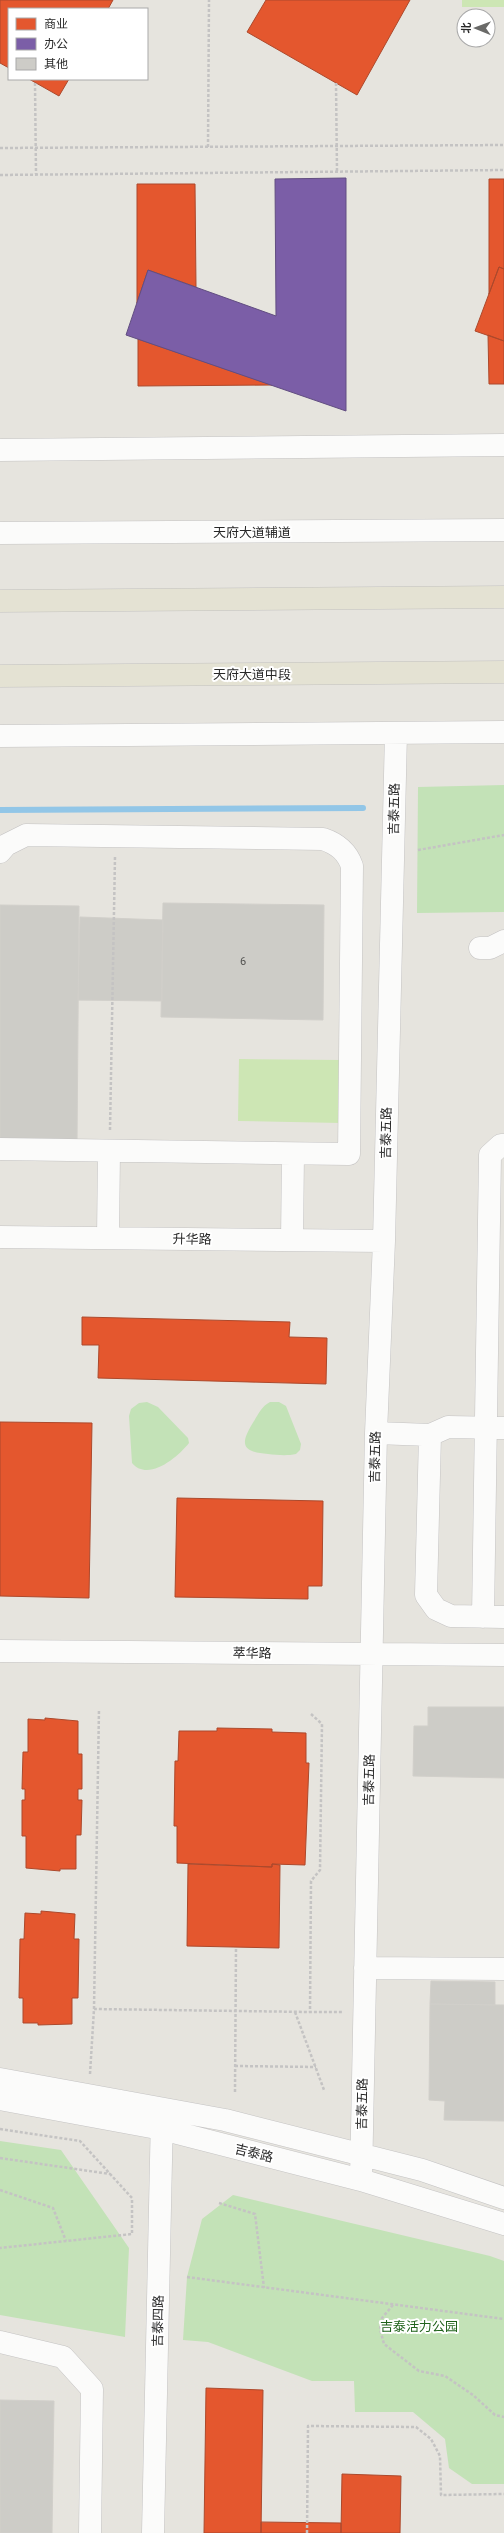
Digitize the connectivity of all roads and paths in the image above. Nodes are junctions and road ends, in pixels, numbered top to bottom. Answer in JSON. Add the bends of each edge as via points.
{"nodes":[{"id":1,"x":209,"y":0,"type":"edge"},
{"id":2,"x":35,"y":83,"type":"dead end"},
{"id":3,"x":336,"y":83,"type":"dead end"},
{"id":4,"x":504,"y":145,"type":"edge"},
{"id":5,"x":208,"y":147,"type":"junction"},
{"id":6,"x":0,"y":148,"type":"edge"},
{"id":7,"x":504,"y":170,"type":"edge"},
{"id":8,"x":337,"y":172,"type":"junction"},
{"id":9,"x":36,"y":174,"type":"junction"},
{"id":10,"x":0,"y":175,"type":"edge"},
{"id":11,"x":504,"y":445,"type":"edge"},
{"id":12,"x":0,"y":450,"type":"edge"},
{"id":13,"x":504,"y":530,"type":"edge"},
{"id":14,"x":0,"y":534,"type":"edge"},
{"id":15,"x":504,"y":597,"type":"edge"},
{"id":16,"x":0,"y":601,"type":"edge"},
{"id":17,"x":504,"y":672,"type":"edge"},
{"id":18,"x":0,"y":676,"type":"edge"},
{"id":19,"x":504,"y":732,"type":"edge"},
{"id":20,"x":396,"y":733,"type":"junction"},
{"id":21,"x":0,"y":736,"type":"edge"},
{"id":22,"x":504,"y":835,"type":"edge"},
{"id":23,"x":115,"y":836,"type":"junction"},
{"id":24,"x":418,"y":850,"type":"dead end"},
{"id":25,"x":0,"y":852,"type":"edge"},
{"id":26,"x":504,"y":941,"type":"edge"},
{"id":27,"x":480,"y":948,"type":"dead end"},
{"id":28,"x":504,"y":1145,"type":"edge"},
{"id":29,"x":0,"y":1149,"type":"edge"},
{"id":30,"x":109,"y":1151,"type":"junction"},
{"id":31,"x":293,"y":1154,"type":"junction"},
{"id":32,"x":0,"y":1237,"type":"edge"},
{"id":33,"x":108,"y":1238,"type":"junction"},
{"id":34,"x":292,"y":1240,"type":"junction"},
{"id":35,"x":384,"y":1241,"type":"junction"},
{"id":36,"x":495,"y":1428,"type":"edge"},
{"id":37,"x":376,"y":1433,"type":"junction"},
{"id":38,"x":430,"y":1435,"type":"junction"},
{"id":39,"x":494,"y":1617,"type":"edge"},
{"id":40,"x":0,"y":1651,"type":"edge"},
{"id":41,"x":372,"y":1654,"type":"junction"},
{"id":42,"x":504,"y":1655,"type":"edge"},
{"id":43,"x":99,"y":1709,"type":"dead end"},
{"id":44,"x":311,"y":1714,"type":"dead end"},
{"id":45,"x":236,"y":1947,"type":"dead end"},
{"id":46,"x":365,"y":1968,"type":"junction"},
{"id":47,"x":504,"y":1969,"type":"edge"},
{"id":48,"x":94,"y":2009,"type":"junction"},
{"id":49,"x":236,"y":2011,"type":"junction"},
{"id":50,"x":295,"y":2012,"type":"junction"},
{"id":51,"x":310,"y":2012,"type":"junction"},
{"id":52,"x":345,"y":2012,"type":"dead end"},
{"id":53,"x":235,"y":2066,"type":"junction"},
{"id":54,"x":316,"y":2067,"type":"junction"},
{"id":55,"x":0,"y":2079,"type":"edge"},
{"id":56,"x":324,"y":2090,"type":"dead end"},
{"id":57,"x":235,"y":2092,"type":"dead end"},
{"id":58,"x":89,"y":2095,"type":"junction"},
{"id":59,"x":0,"y":2099,"type":"edge"},
{"id":60,"x":162,"y":2119,"type":"junction"},
{"id":61,"x":0,"y":2129,"type":"edge"},
{"id":62,"x":361,"y":2155,"type":"junction"},
{"id":63,"x":0,"y":2158,"type":"edge"},
{"id":64,"x":110,"y":2174,"type":"junction"},
{"id":65,"x":361,"y":2180,"type":"junction"},
{"id":66,"x":0,"y":2190,"type":"edge"},
{"id":67,"x":504,"y":2198,"type":"edge"},
{"id":68,"x":219,"y":2203,"type":"dead end"},
{"id":69,"x":504,"y":2224,"type":"edge"},
{"id":70,"x":66,"y":2241,"type":"junction"},
{"id":71,"x":0,"y":2248,"type":"edge"},
{"id":72,"x":187,"y":2277,"type":"dead end"},
{"id":73,"x":264,"y":2288,"type":"junction"},
{"id":74,"x":393,"y":2305,"type":"junction"},
{"id":75,"x":504,"y":2319,"type":"edge"},
{"id":76,"x":0,"y":2342,"type":"edge"},
{"id":77,"x":504,"y":2417,"type":"edge"},
{"id":78,"x":504,"y":2494,"type":"edge"},
{"id":79,"x":90,"y":2533,"type":"edge"},
{"id":80,"x":153,"y":2533,"type":"edge"},
{"id":81,"x":307,"y":2533,"type":"edge"}],
"edges":[{"from":1,"to":5,"type":"path"},
{"from":2,"to":9,"type":"path","bridge":true},
{"from":3,"to":8,"type":"path","bridge":true},
{"from":4,"to":5,"type":"path"},
{"from":5,"to":6,"type":"path"},
{"from":7,"to":8,"type":"path"},
{"from":8,"to":9,"type":"path"},
{"from":9,"to":10,"type":"path"},
{"from":11,"to":12,"type":"street"},
{"from":13,"to":14,"type":"street","name":"天府大道辅道"},
{"from":15,"to":16,"type":"main road"},
{"from":17,"to":18,"type":"main road","name":"天府大道中段"},
{"from":19,"to":20,"type":"street"},
{"from":20,"to":21,"type":"street"},
{"from":20,"to":35,"type":"street","name":"吉泰五路"},
{"from":22,"to":24,"type":"path"},
{"from":23,"to":25,"type":"street","via":[[26,835],[6,845]]},
{"from":23,"to":30,"type":"path"},
{"from":23,"to":31,"type":"street","via":[[323,839],[332,842],[349,856],[352,866],[349,1154]]},
{"from":26,"to":27,"type":"street","via":[[490,948]]},
{"from":28,"to":36,"type":"street","via":[[490,1156]]},
{"from":29,"to":30,"type":"street"},
{"from":30,"to":31,"type":"street"},
{"from":30,"to":33,"type":"street"},
{"from":31,"to":34,"type":"street"},
{"from":32,"to":33,"type":"street","name":"升华路"},
{"from":33,"to":34,"type":"street","name":"升华路"},
{"from":34,"to":35,"type":"street","name":"升华路"},
{"from":35,"to":37,"type":"street","name":"吉泰五路"},
{"from":36,"to":38,"type":"street","via":[[448,1427]]},
{"from":36,"to":39,"type":"street"},
{"from":37,"to":38,"type":"street"},
{"from":37,"to":41,"type":"street","name":"吉泰五路"},
{"from":38,"to":39,"type":"street","via":[[426,1595],[436,1609],[451,1616]]},
{"from":40,"to":41,"type":"street","name":"萃华路"},
{"from":41,"to":42,"type":"street","name":"萃华路"},
{"from":41,"to":46,"type":"street","name":"吉泰五路"},
{"from":43,"to":48,"type":"path"},
{"from":44,"to":51,"type":"path","via":[[322,1724],[320,1870],[311,1881]]},
{"from":45,"to":49,"type":"path"},
{"from":46,"to":47,"type":"street"},
{"from":46,"to":62,"type":"street","name":"吉泰五路"},
{"from":48,"to":49,"type":"path"},
{"from":48,"to":58,"type":"path"},
{"from":49,"to":50,"type":"path"},
{"from":49,"to":53,"type":"path"},
{"from":50,"to":51,"type":"path"},
{"from":50,"to":54,"type":"path"},
{"from":51,"to":52,"type":"path"},
{"from":53,"to":54,"type":"path"},
{"from":53,"to":57,"type":"path"},
{"from":54,"to":56,"type":"path"},
{"from":55,"to":58,"type":"street","name":"吉泰路"},
{"from":58,"to":60,"type":"street","name":"吉泰路"},
{"from":59,"to":60,"type":"street","name":"吉泰路"},
{"from":60,"to":62,"type":"street","name":"吉泰路","via":[[225,2120]]},
{"from":60,"to":65,"type":"street","name":"吉泰路"},
{"from":60,"to":80,"type":"street","name":"吉泰四路"},
{"from":61,"to":64,"type":"path","via":[[80,2141]]},
{"from":62,"to":65,"type":"street","name":"吉泰五路"},
{"from":62,"to":67,"type":"street","name":"吉泰路","via":[[422,2170]]},
{"from":63,"to":64,"type":"path"},
{"from":64,"to":70,"type":"path","via":[[132,2198],[132,2234]]},
{"from":65,"to":69,"type":"street","name":"吉泰路"},
{"from":66,"to":70,"type":"path","via":[[53,2208]]},
{"from":68,"to":73,"type":"path","via":[[255,2214]]},
{"from":70,"to":71,"type":"path"},
{"from":72,"to":73,"type":"path"},
{"from":73,"to":74,"type":"path"},
{"from":74,"to":75,"type":"path"},
{"from":74,"to":77,"type":"path","via":[[382,2318],[380,2329],[384,2344],[419,2371],[445,2376],[473,2395],[495,2416]]},
{"from":76,"to":79,"type":"street","via":[[63,2357],[92,2389]]},
{"from":78,"to":81,"type":"path","via":[[441,2495],[440,2456],[431,2439],[416,2427],[308,2426]]}]}
